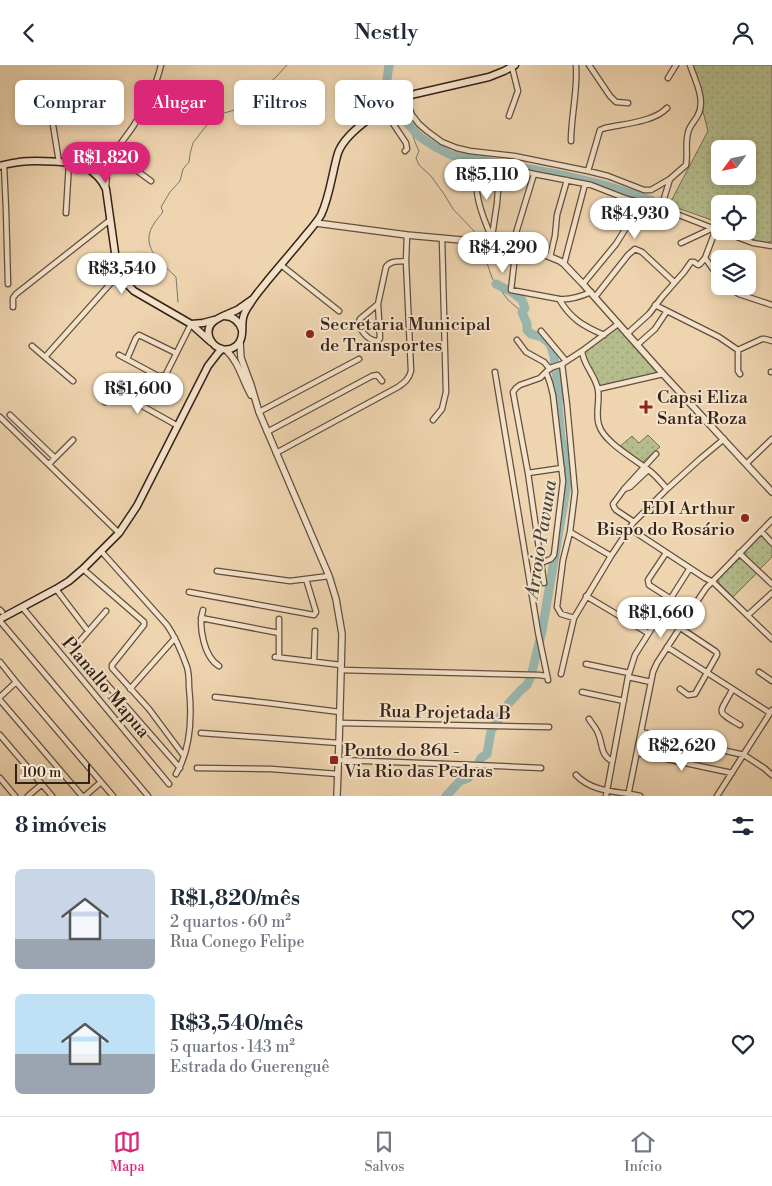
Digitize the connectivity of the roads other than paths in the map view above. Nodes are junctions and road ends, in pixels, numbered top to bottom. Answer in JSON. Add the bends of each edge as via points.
{"nodes":[{"id":1,"x":161,"y":65,"type":"edge"},
{"id":2,"x":576,"y":65,"type":"edge"},
{"id":3,"x":589,"y":65,"type":"edge"},
{"id":4,"x":676,"y":65,"type":"edge"},
{"id":5,"x":690,"y":65,"type":"edge"},
{"id":6,"x":514,"y":66,"type":"edge"},
{"id":7,"x":668,"y":78,"type":"dead end"},
{"id":8,"x":413,"y":96,"type":"edge"},
{"id":9,"x":628,"y":103,"type":"dead end"},
{"id":10,"x":667,"y":108,"type":"dead end"},
{"id":11,"x":413,"y":116,"type":"edge"},
{"id":12,"x":509,"y":116,"type":"dead end"},
{"id":13,"x":53,"y":125,"type":"edge"},
{"id":14,"x":361,"y":125,"type":"edge"},
{"id":15,"x":395,"y":125,"type":"edge"},
{"id":16,"x":571,"y":141,"type":"dead end"},
{"id":17,"x":405,"y":151,"type":"dead end"},
{"id":18,"x":114,"y":154,"type":"junction"},
{"id":19,"x":60,"y":163,"type":"junction"},
{"id":20,"x":69,"y":163,"type":"junction"},
{"id":21,"x":96,"y":164,"type":"junction"},
{"id":22,"x":2,"y":166,"type":"edge"},
{"id":23,"x":82,"y":166,"type":"junction"},
{"id":24,"x":500,"y":166,"type":"junction"},
{"id":25,"x":107,"y":169,"type":"junction"},
{"id":26,"x":588,"y":171,"type":"junction"},
{"id":27,"x":95,"y":174,"type":"junction"},
{"id":28,"x":534,"y":174,"type":"junction"},
{"id":29,"x":670,"y":179,"type":"junction"},
{"id":30,"x":567,"y":180,"type":"junction"},
{"id":31,"x":150,"y":181,"type":"dead end"},
{"id":32,"x":585,"y":184,"type":"junction"},
{"id":33,"x":655,"y":188,"type":"junction"},
{"id":34,"x":106,"y":189,"type":"junction"},
{"id":35,"x":666,"y":194,"type":"junction"},
{"id":36,"x":627,"y":199,"type":"junction"},
{"id":37,"x":660,"y":208,"type":"junction"},
{"id":38,"x":66,"y":213,"type":"dead end"},
{"id":39,"x":110,"y":220,"type":"junction"},
{"id":40,"x":316,"y":223,"type":"junction"},
{"id":41,"x":711,"y":227,"type":"edge"},
{"id":42,"x":711,"y":232,"type":"edge"},
{"id":43,"x":407,"y":235,"type":"junction"},
{"id":44,"x":442,"y":238,"type":"junction"},
{"id":45,"x":493,"y":240,"type":"junction"},
{"id":46,"x":713,"y":240,"type":"edge"},
{"id":47,"x":746,"y":240,"type":"edge"},
{"id":48,"x":681,"y":243,"type":"dead end"},
{"id":49,"x":772,"y":246,"type":"edge"},
{"id":50,"x":514,"y":247,"type":"junction"},
{"id":51,"x":550,"y":257,"type":"junction"},
{"id":52,"x":705,"y":258,"type":"junction"},
{"id":53,"x":406,"y":261,"type":"junction"},
{"id":54,"x":564,"y":264,"type":"junction"},
{"id":55,"x":281,"y":265,"type":"junction"},
{"id":56,"x":711,"y":266,"type":"edge"},
{"id":57,"x":119,"y":274,"type":"junction"},
{"id":58,"x":674,"y":282,"type":"junction"},
{"id":59,"x":8,"y":284,"type":"dead end"},
{"id":60,"x":583,"y":284,"type":"junction"},
{"id":61,"x":593,"y":295,"type":"junction"},
{"id":62,"x":742,"y":295,"type":"edge"},
{"id":63,"x":252,"y":299,"type":"junction"},
{"id":64,"x":559,"y":299,"type":"junction"},
{"id":65,"x":378,"y":304,"type":"junction"},
{"id":66,"x":656,"y":305,"type":"junction"},
{"id":67,"x":772,"y":305,"type":"edge"},
{"id":68,"x":13,"y":307,"type":"dead end"},
{"id":69,"x":339,"y":311,"type":"dead end"},
{"id":70,"x":667,"y":311,"type":"junction"},
{"id":71,"x":219,"y":318,"type":"junction"},
{"id":72,"x":191,"y":324,"type":"junction"},
{"id":73,"x":618,"y":324,"type":"junction"},
{"id":74,"x":242,"y":331,"type":"junction"},
{"id":75,"x":541,"y":331,"type":"dead end"},
{"id":76,"x":627,"y":334,"type":"junction"},
{"id":77,"x":604,"y":335,"type":"junction"},
{"id":78,"x":517,"y":340,"type":"dead end"},
{"id":79,"x":772,"y":341,"type":"edge"},
{"id":80,"x":240,"y":342,"type":"junction"},
{"id":81,"x":212,"y":343,"type":"junction"},
{"id":82,"x":637,"y":345,"type":"junction"},
{"id":83,"x":32,"y":346,"type":"dead end"},
{"id":84,"x":224,"y":349,"type":"junction"},
{"id":85,"x":738,"y":350,"type":"junction"},
{"id":86,"x":582,"y":351,"type":"junction"},
{"id":87,"x":176,"y":353,"type":"junction"},
{"id":88,"x":119,"y":355,"type":"dead end"},
{"id":89,"x":45,"y":357,"type":"junction"},
{"id":90,"x":127,"y":359,"type":"junction"},
{"id":91,"x":359,"y":359,"type":"dead end"},
{"id":92,"x":562,"y":363,"type":"junction"},
{"id":93,"x":208,"y":366,"type":"junction"},
{"id":94,"x":549,"y":370,"type":"junction"},
{"id":95,"x":495,"y":372,"type":"dead end"},
{"id":96,"x":663,"y":374,"type":"junction"},
{"id":97,"x":740,"y":374,"type":"dead end"},
{"id":98,"x":119,"y":377,"type":"dead end"},
{"id":99,"x":73,"y":381,"type":"dead end"},
{"id":100,"x":382,"y":381,"type":"dead end"},
{"id":101,"x":112,"y":389,"type":"junction"},
{"id":102,"x":598,"y":389,"type":"junction"},
{"id":103,"x":105,"y":402,"type":"dead end"},
{"id":104,"x":256,"y":403,"type":"junction"},
{"id":105,"x":259,"y":412,"type":"junction"},
{"id":106,"x":10,"y":415,"type":"dead end"},
{"id":107,"x":0,"y":417,"type":"edge"},
{"id":108,"x":433,"y":420,"type":"dead end"},
{"id":109,"x":178,"y":426,"type":"junction"},
{"id":110,"x":267,"y":431,"type":"junction"},
{"id":111,"x":724,"y":439,"type":"junction"},
{"id":112,"x":772,"y":439,"type":"edge"},
{"id":113,"x":73,"y":440,"type":"dead end"},
{"id":114,"x":276,"y":453,"type":"junction"},
{"id":115,"x":656,"y":454,"type":"dead end"},
{"id":116,"x":55,"y":458,"type":"junction"},
{"id":117,"x":49,"y":464,"type":"junction"},
{"id":118,"x":746,"y":464,"type":"junction"},
{"id":119,"x":562,"y":468,"type":"junction"},
{"id":120,"x":646,"y":468,"type":"junction"},
{"id":121,"x":528,"y":473,"type":"junction"},
{"id":122,"x":772,"y":483,"type":"edge"},
{"id":123,"x":667,"y":489,"type":"junction"},
{"id":124,"x":771,"y":491,"type":"edge"},
{"id":125,"x":772,"y":520,"type":"edge"},
{"id":126,"x":634,"y":522,"type":"junction"},
{"id":127,"x":629,"y":529,"type":"junction"},
{"id":128,"x":761,"y":531,"type":"junction"},
{"id":129,"x":570,"y":532,"type":"junction"},
{"id":130,"x":119,"y":533,"type":"junction"},
{"id":131,"x":772,"y":543,"type":"edge"},
{"id":132,"x":101,"y":551,"type":"junction"},
{"id":133,"x":666,"y":553,"type":"junction"},
{"id":134,"x":740,"y":553,"type":"junction"},
{"id":135,"x":611,"y":556,"type":"junction"},
{"id":136,"x":541,"y":563,"type":"junction"},
{"id":137,"x":690,"y":568,"type":"junction"},
{"id":138,"x":83,"y":569,"type":"junction"},
{"id":139,"x":218,"y":571,"type":"dead end"},
{"id":140,"x":329,"y":576,"type":"junction"},
{"id":141,"x":306,"y":579,"type":"junction"},
{"id":142,"x":713,"y":582,"type":"junction"},
{"id":143,"x":544,"y":583,"type":"dead end"},
{"id":144,"x":772,"y":584,"type":"edge"},
{"id":145,"x":56,"y":589,"type":"junction"},
{"id":146,"x":189,"y":592,"type":"dead end"},
{"id":147,"x":772,"y":593,"type":"edge"},
{"id":148,"x":586,"y":596,"type":"junction"},
{"id":149,"x":671,"y":599,"type":"junction"},
{"id":150,"x":22,"y":607,"type":"junction"},
{"id":151,"x":203,"y":610,"type":"dead end"},
{"id":152,"x":106,"y":611,"type":"dead end"},
{"id":153,"x":0,"y":615,"type":"edge"},
{"id":154,"x":748,"y":615,"type":"junction"},
{"id":155,"x":201,"y":618,"type":"junction"},
{"id":156,"x":574,"y":618,"type":"junction"},
{"id":157,"x":279,"y":619,"type":"dead end"},
{"id":158,"x":679,"y":627,"type":"junction"},
{"id":159,"x":772,"y":629,"type":"edge"},
{"id":160,"x":88,"y":631,"type":"junction"},
{"id":161,"x":316,"y":631,"type":"dead end"},
{"id":162,"x":279,"y":633,"type":"junction"},
{"id":163,"x":648,"y":633,"type":"junction"},
{"id":164,"x":767,"y":634,"type":"junction"},
{"id":165,"x":175,"y":638,"type":"junction"},
{"id":166,"x":772,"y":639,"type":"edge"},
{"id":167,"x":80,"y":641,"type":"dead end"},
{"id":168,"x":667,"y":647,"type":"junction"},
{"id":169,"x":314,"y":661,"type":"junction"},
{"id":170,"x":0,"y":662,"type":"edge"},
{"id":171,"x":586,"y":664,"type":"dead end"},
{"id":172,"x":219,"y":666,"type":"dead end"},
{"id":173,"x":341,"y":667,"type":"junction"},
{"id":174,"x":759,"y":672,"type":"dead end"},
{"id":175,"x":707,"y":673,"type":"junction"},
{"id":176,"x":561,"y":674,"type":"dead end"},
{"id":177,"x":629,"y":675,"type":"junction"},
{"id":178,"x":104,"y":681,"type":"dead end"},
{"id":179,"x":772,"y":681,"type":"edge"},
{"id":180,"x":16,"y":682,"type":"junction"},
{"id":181,"x":650,"y":682,"type":"junction"},
{"id":182,"x":130,"y":689,"type":"junction"},
{"id":183,"x":680,"y":689,"type":"dead end"},
{"id":184,"x":732,"y":690,"type":"junction"},
{"id":185,"x":582,"y":692,"type":"dead end"},
{"id":186,"x":215,"y":697,"type":"dead end"},
{"id":187,"x":0,"y":698,"type":"edge"},
{"id":188,"x":624,"y":701,"type":"junction"},
{"id":189,"x":340,"y":712,"type":"junction"},
{"id":190,"x":771,"y":712,"type":"edge"},
{"id":191,"x":590,"y":719,"type":"dead end"},
{"id":192,"x":340,"y":723,"type":"junction"},
{"id":193,"x":740,"y":725,"type":"dead end"},
{"id":194,"x":549,"y":727,"type":"dead end"},
{"id":195,"x":201,"y":733,"type":"dead end"},
{"id":196,"x":642,"y":733,"type":"junction"},
{"id":197,"x":0,"y":735,"type":"edge"},
{"id":198,"x":339,"y":743,"type":"junction"},
{"id":199,"x":638,"y":753,"type":"junction"},
{"id":200,"x":744,"y":755,"type":"junction"},
{"id":201,"x":184,"y":756,"type":"junction"},
{"id":202,"x":338,"y":760,"type":"junction"},
{"id":203,"x":612,"y":761,"type":"junction"},
{"id":204,"x":197,"y":767,"type":"dead end"},
{"id":205,"x":180,"y":768,"type":"junction"},
{"id":206,"x":541,"y":769,"type":"dead end"},
{"id":207,"x":732,"y":773,"type":"junction"},
{"id":208,"x":176,"y":774,"type":"dead end"},
{"id":209,"x":338,"y":774,"type":"junction"},
{"id":210,"x":576,"y":775,"type":"dead end"},
{"id":211,"x":772,"y":775,"type":"edge"},
{"id":212,"x":0,"y":777,"type":"edge"},
{"id":213,"x":101,"y":782,"type":"junction"},
{"id":214,"x":169,"y":784,"type":"dead end"},
{"id":215,"x":42,"y":785,"type":"junction"},
{"id":216,"x":606,"y":794,"type":"edge"},
{"id":217,"x":628,"y":795,"type":"edge"},
{"id":218,"x":15,"y":796,"type":"edge"},
{"id":219,"x":28,"y":796,"type":"edge"},
{"id":220,"x":52,"y":796,"type":"edge"},
{"id":221,"x":84,"y":796,"type":"edge"},
{"id":222,"x":113,"y":796,"type":"edge"},
{"id":223,"x":148,"y":796,"type":"edge"},
{"id":224,"x":336,"y":796,"type":"edge"},
{"id":225,"x":640,"y":796,"type":"edge"},
{"id":226,"x":717,"y":796,"type":"edge"}],
"edges":[{"from":1,"to":18,"type":"street","via":[[149,99]]},
{"from":2,"to":16,"type":"street"},
{"from":3,"to":9,"type":"street","via":[[616,102]]},
{"from":4,"to":7,"type":"street"},
{"from":5,"to":29,"type":"street","via":[[700,108],[687,134],[686,165]]},
{"from":6,"to":8,"type":"main road","via":[[489,77]]},
{"from":6,"to":12,"type":"street","via":[[518,91]]},
{"from":10,"to":26,"type":"street","via":[[650,118],[600,130]]},
{"from":11,"to":26,"type":"street","via":[[434,137],[450,145]]},
{"from":13,"to":19,"type":"street"},
{"from":14,"to":40,"type":"main road","via":[[341,147],[326,203]]},
{"from":15,"to":17,"type":"street","via":[[406,143]]},
{"from":18,"to":21,"type":"street"},
{"from":18,"to":25,"type":"street"},
{"from":18,"to":31,"type":"street"},
{"from":19,"to":20,"type":"main road"},
{"from":19,"to":22,"type":"main road","via":[[29,161]]},
{"from":20,"to":23,"type":"main road"},
{"from":20,"to":38,"type":"street"},
{"from":21,"to":23,"type":"street"},
{"from":21,"to":27,"type":"street","via":[[93,168]]},
{"from":22,"to":59,"type":"street"},
{"from":23,"to":27,"type":"main road"},
{"from":24,"to":28,"type":"street"},
{"from":24,"to":45,"type":"street"},
{"from":24,"to":45,"type":"street","via":[[485,165],[477,184],[481,209]]},
{"from":25,"to":27,"type":"street","via":[[101,176]]},
{"from":25,"to":34,"type":"street"},
{"from":26,"to":33,"type":"street","via":[[638,189],[648,191]]},
{"from":27,"to":34,"type":"main road"},
{"from":28,"to":30,"type":"street"},
{"from":28,"to":50,"type":"street"},
{"from":29,"to":33,"type":"street"},
{"from":29,"to":35,"type":"street"},
{"from":30,"to":32,"type":"street"},
{"from":30,"to":51,"type":"street"},
{"from":32,"to":36,"type":"street"},
{"from":32,"to":54,"type":"street"},
{"from":33,"to":35,"type":"street"},
{"from":34,"to":39,"type":"main road"},
{"from":35,"to":37,"type":"street"},
{"from":36,"to":37,"type":"street"},
{"from":36,"to":60,"type":"street","via":[[621,216],[626,228]]},
{"from":37,"to":41,"type":"street"},
{"from":39,"to":57,"type":"main road"},
{"from":39,"to":68,"type":"street","via":[[16,294]]},
{"from":40,"to":43,"type":"street"},
{"from":40,"to":55,"type":"main road"},
{"from":42,"to":48,"type":"street"},
{"from":43,"to":44,"type":"street"},
{"from":43,"to":53,"type":"street"},
{"from":44,"to":45,"type":"street"},
{"from":44,"to":108,"type":"street","via":[[446,392],[442,409]]},
{"from":45,"to":50,"type":"street"},
{"from":46,"to":52,"type":"street"},
{"from":47,"to":49,"type":"street"},
{"from":50,"to":51,"type":"street"},
{"from":50,"to":64,"type":"street","via":[[511,290]]},
{"from":51,"to":54,"type":"street"},
{"from":52,"to":56,"type":"street"},
{"from":52,"to":58,"type":"street","via":[[699,265],[691,263]]},
{"from":53,"to":65,"type":"street","via":[[387,265]]},
{"from":53,"to":114,"type":"street","via":[[409,377],[398,387]]},
{"from":54,"to":60,"type":"street"},
{"from":55,"to":63,"type":"main road"},
{"from":55,"to":69,"type":"street"},
{"from":57,"to":72,"type":"main road","via":[[134,291]]},
{"from":57,"to":89,"type":"street"},
{"from":58,"to":61,"type":"street","via":[[635,249]]},
{"from":58,"to":66,"type":"street"},
{"from":60,"to":61,"type":"street"},
{"from":61,"to":64,"type":"street"},
{"from":61,"to":73,"type":"street"},
{"from":62,"to":67,"type":"street"},
{"from":63,"to":71,"type":"main road"},
{"from":63,"to":74,"type":"main road","via":[[243,316]]},
{"from":64,"to":77,"type":"street","via":[[577,321]]},
{"from":65,"to":65,"type":"street","via":[[358,324],[375,341],[380,338]]},
{"from":66,"to":70,"type":"street"},
{"from":66,"to":76,"type":"street"},
{"from":70,"to":82,"type":"street","via":[[655,329]]},
{"from":70,"to":85,"type":"street","via":[[720,337]]},
{"from":71,"to":72,"type":"main road"},
{"from":71,"to":74,"type":"main road","via":[[235,319]]},
{"from":71,"to":81,"type":"main road","via":[[209,329]]},
{"from":72,"to":81,"type":"main road"},
{"from":72,"to":87,"type":"street"},
{"from":73,"to":76,"type":"street"},
{"from":73,"to":77,"type":"street"},
{"from":74,"to":80,"type":"main road"},
{"from":75,"to":92,"type":"street"},
{"from":76,"to":82,"type":"street"},
{"from":77,"to":86,"type":"street"},
{"from":78,"to":94,"type":"street","via":[[526,352],[544,362]]},
{"from":79,"to":85,"type":"street","via":[[762,339]]},
{"from":80,"to":84,"type":"main road"},
{"from":80,"to":104,"type":"street","via":[[241,358]]},
{"from":81,"to":84,"type":"main road"},
{"from":81,"to":93,"type":"main road"},
{"from":82,"to":96,"type":"street"},
{"from":83,"to":89,"type":"street"},
{"from":84,"to":93,"type":"main road"},
{"from":84,"to":104,"type":"street","via":[[236,361]]},
{"from":85,"to":97,"type":"street"},
{"from":86,"to":92,"type":"street"},
{"from":86,"to":102,"type":"street"},
{"from":87,"to":90,"type":"street","via":[[166,374],[161,377]]},
{"from":87,"to":90,"type":"street","via":[[140,335]]},
{"from":88,"to":90,"type":"street"},
{"from":89,"to":99,"type":"street"},
{"from":91,"to":105,"type":"street"},
{"from":92,"to":94,"type":"street"},
{"from":92,"to":129,"type":"street","via":[[575,485]]},
{"from":93,"to":109,"type":"main road"},
{"from":94,"to":119,"type":"street"},
{"from":94,"to":121,"type":"street","via":[[513,392]]},
{"from":95,"to":173,"type":"street","via":[[547,678],[540,675]]},
{"from":96,"to":102,"type":"street"},
{"from":96,"to":111,"type":"street"},
{"from":98,"to":101,"type":"street"},
{"from":100,"to":110,"type":"street","via":[[377,375],[372,376]]},
{"from":101,"to":103,"type":"street"},
{"from":101,"to":109,"type":"street"},
{"from":102,"to":120,"type":"street","via":[[598,423],[602,432]]},
{"from":104,"to":105,"type":"street"},
{"from":105,"to":110,"type":"street"},
{"from":106,"to":116,"type":"street"},
{"from":107,"to":117,"type":"street"},
{"from":109,"to":130,"type":"main road","via":[[137,506]]},
{"from":110,"to":114,"type":"street"},
{"from":111,"to":118,"type":"street"},
{"from":111,"to":123,"type":"street"},
{"from":112,"to":118,"type":"street"},
{"from":113,"to":116,"type":"street"},
{"from":114,"to":140,"type":"street"},
{"from":115,"to":120,"type":"street"},
{"from":116,"to":117,"type":"street"},
{"from":117,"to":130,"type":"street"},
{"from":118,"to":124,"type":"street"},
{"from":119,"to":121,"type":"street"},
{"from":119,"to":136,"type":"street","via":[[563,488],[554,555]]},
{"from":120,"to":123,"type":"street"},
{"from":120,"to":126,"type":"street","via":[[614,504]]},
{"from":121,"to":136,"type":"street"},
{"from":122,"to":124,"type":"street"},
{"from":123,"to":126,"type":"street"},
{"from":125,"to":128,"type":"street"},
{"from":126,"to":127,"type":"street"},
{"from":127,"to":133,"type":"street"},
{"from":127,"to":135,"type":"street"},
{"from":128,"to":131,"type":"street"},
{"from":128,"to":134,"type":"street"},
{"from":129,"to":135,"type":"street"},
{"from":129,"to":156,"type":"street","via":[[557,607],[560,614]]},
{"from":130,"to":132,"type":"main road"},
{"from":132,"to":138,"type":"main road"},
{"from":132,"to":165,"type":"street","via":[[168,625]]},
{"from":133,"to":137,"type":"street"},
{"from":133,"to":149,"type":"street","via":[[648,583]]},
{"from":134,"to":142,"type":"street"},
{"from":134,"to":144,"type":"street"},
{"from":135,"to":148,"type":"street"},
{"from":136,"to":143,"type":"street"},
{"from":137,"to":142,"type":"street"},
{"from":137,"to":149,"type":"street"},
{"from":138,"to":145,"type":"main road"},
{"from":138,"to":182,"type":"street","via":[[144,624],[112,665]]},
{"from":139,"to":141,"type":"street","via":[[285,581]]},
{"from":140,"to":141,"type":"street"},
{"from":140,"to":173,"type":"street","via":[[341,625]]},
{"from":141,"to":146,"type":"street","via":[[316,612],[314,615]]},
{"from":142,"to":154,"type":"street"},
{"from":142,"to":158,"type":"street"},
{"from":145,"to":150,"type":"main road"},
{"from":145,"to":160,"type":"street"},
{"from":147,"to":154,"type":"street"},
{"from":148,"to":156,"type":"street"},
{"from":148,"to":163,"type":"street"},
{"from":149,"to":163,"type":"street"},
{"from":150,"to":153,"type":"main road"},
{"from":150,"to":214,"type":"street","name":"Planallo Mapua"},
{"from":151,"to":155,"type":"street"},
{"from":152,"to":160,"type":"street"},
{"from":153,"to":223,"type":"street"},
{"from":154,"to":164,"type":"street"},
{"from":155,"to":162,"type":"street"},
{"from":155,"to":172,"type":"street","via":[[201,631],[208,653]]},
{"from":156,"to":176,"type":"street"},
{"from":157,"to":162,"type":"street"},
{"from":158,"to":168,"type":"street"},
{"from":158,"to":175,"type":"street","via":[[717,653]]},
{"from":159,"to":164,"type":"street"},
{"from":160,"to":167,"type":"street"},
{"from":161,"to":169,"type":"street"},
{"from":162,"to":169,"type":"street","via":[[278,657]]},
{"from":163,"to":177,"type":"street","via":[[635,655]]},
{"from":164,"to":166,"type":"street"},
{"from":165,"to":182,"type":"street"},
{"from":165,"to":201,"type":"street","via":[[187,669],[190,694],[191,719]]},
{"from":168,"to":175,"type":"street"},
{"from":168,"to":181,"type":"street"},
{"from":169,"to":173,"type":"street"},
{"from":170,"to":180,"type":"street"},
{"from":171,"to":177,"type":"street"},
{"from":173,"to":189,"type":"street"},
{"from":174,"to":179,"type":"street"},
{"from":175,"to":183,"type":"street","via":[[695,694],[688,695]]},
{"from":175,"to":184,"type":"street"},
{"from":177,"to":181,"type":"street"},
{"from":177,"to":188,"type":"street"},
{"from":178,"to":205,"type":"street"},
{"from":180,"to":187,"type":"street"},
{"from":180,"to":213,"type":"street"},
{"from":181,"to":196,"type":"street"},
{"from":182,"to":201,"type":"street"},
{"from":184,"to":190,"type":"street"},
{"from":184,"to":193,"type":"street","via":[[721,709],[724,716]]},
{"from":185,"to":188,"type":"street"},
{"from":186,"to":189,"type":"street"},
{"from":187,"to":221,"type":"street"},
{"from":188,"to":203,"type":"street"},
{"from":189,"to":192,"type":"street"},
{"from":190,"to":200,"type":"street"},
{"from":191,"to":203,"type":"street","via":[[605,756]]},
{"from":192,"to":194,"type":"street","name":"Rua Projetada B"},
{"from":192,"to":198,"type":"street"},
{"from":195,"to":198,"type":"street"},
{"from":196,"to":199,"type":"street"},
{"from":196,"to":200,"type":"street"},
{"from":197,"to":215,"type":"street"},
{"from":198,"to":202,"type":"street"},
{"from":199,"to":207,"type":"street"},
{"from":199,"to":217,"type":"street"},
{"from":200,"to":207,"type":"street"},
{"from":200,"to":211,"type":"street"},
{"from":201,"to":205,"type":"street"},
{"from":202,"to":206,"type":"street"},
{"from":202,"to":209,"type":"street"},
{"from":203,"to":216,"type":"street"},
{"from":204,"to":209,"type":"street"},
{"from":205,"to":208,"type":"street"},
{"from":207,"to":226,"type":"street"},
{"from":209,"to":224,"type":"street"},
{"from":210,"to":216,"type":"street"},
{"from":212,"to":218,"type":"street"},
{"from":213,"to":221,"type":"street"},
{"from":213,"to":222,"type":"street"},
{"from":215,"to":219,"type":"street"},
{"from":215,"to":220,"type":"street"},
{"from":216,"to":217,"type":"street"},
{"from":217,"to":225,"type":"street"}]}
